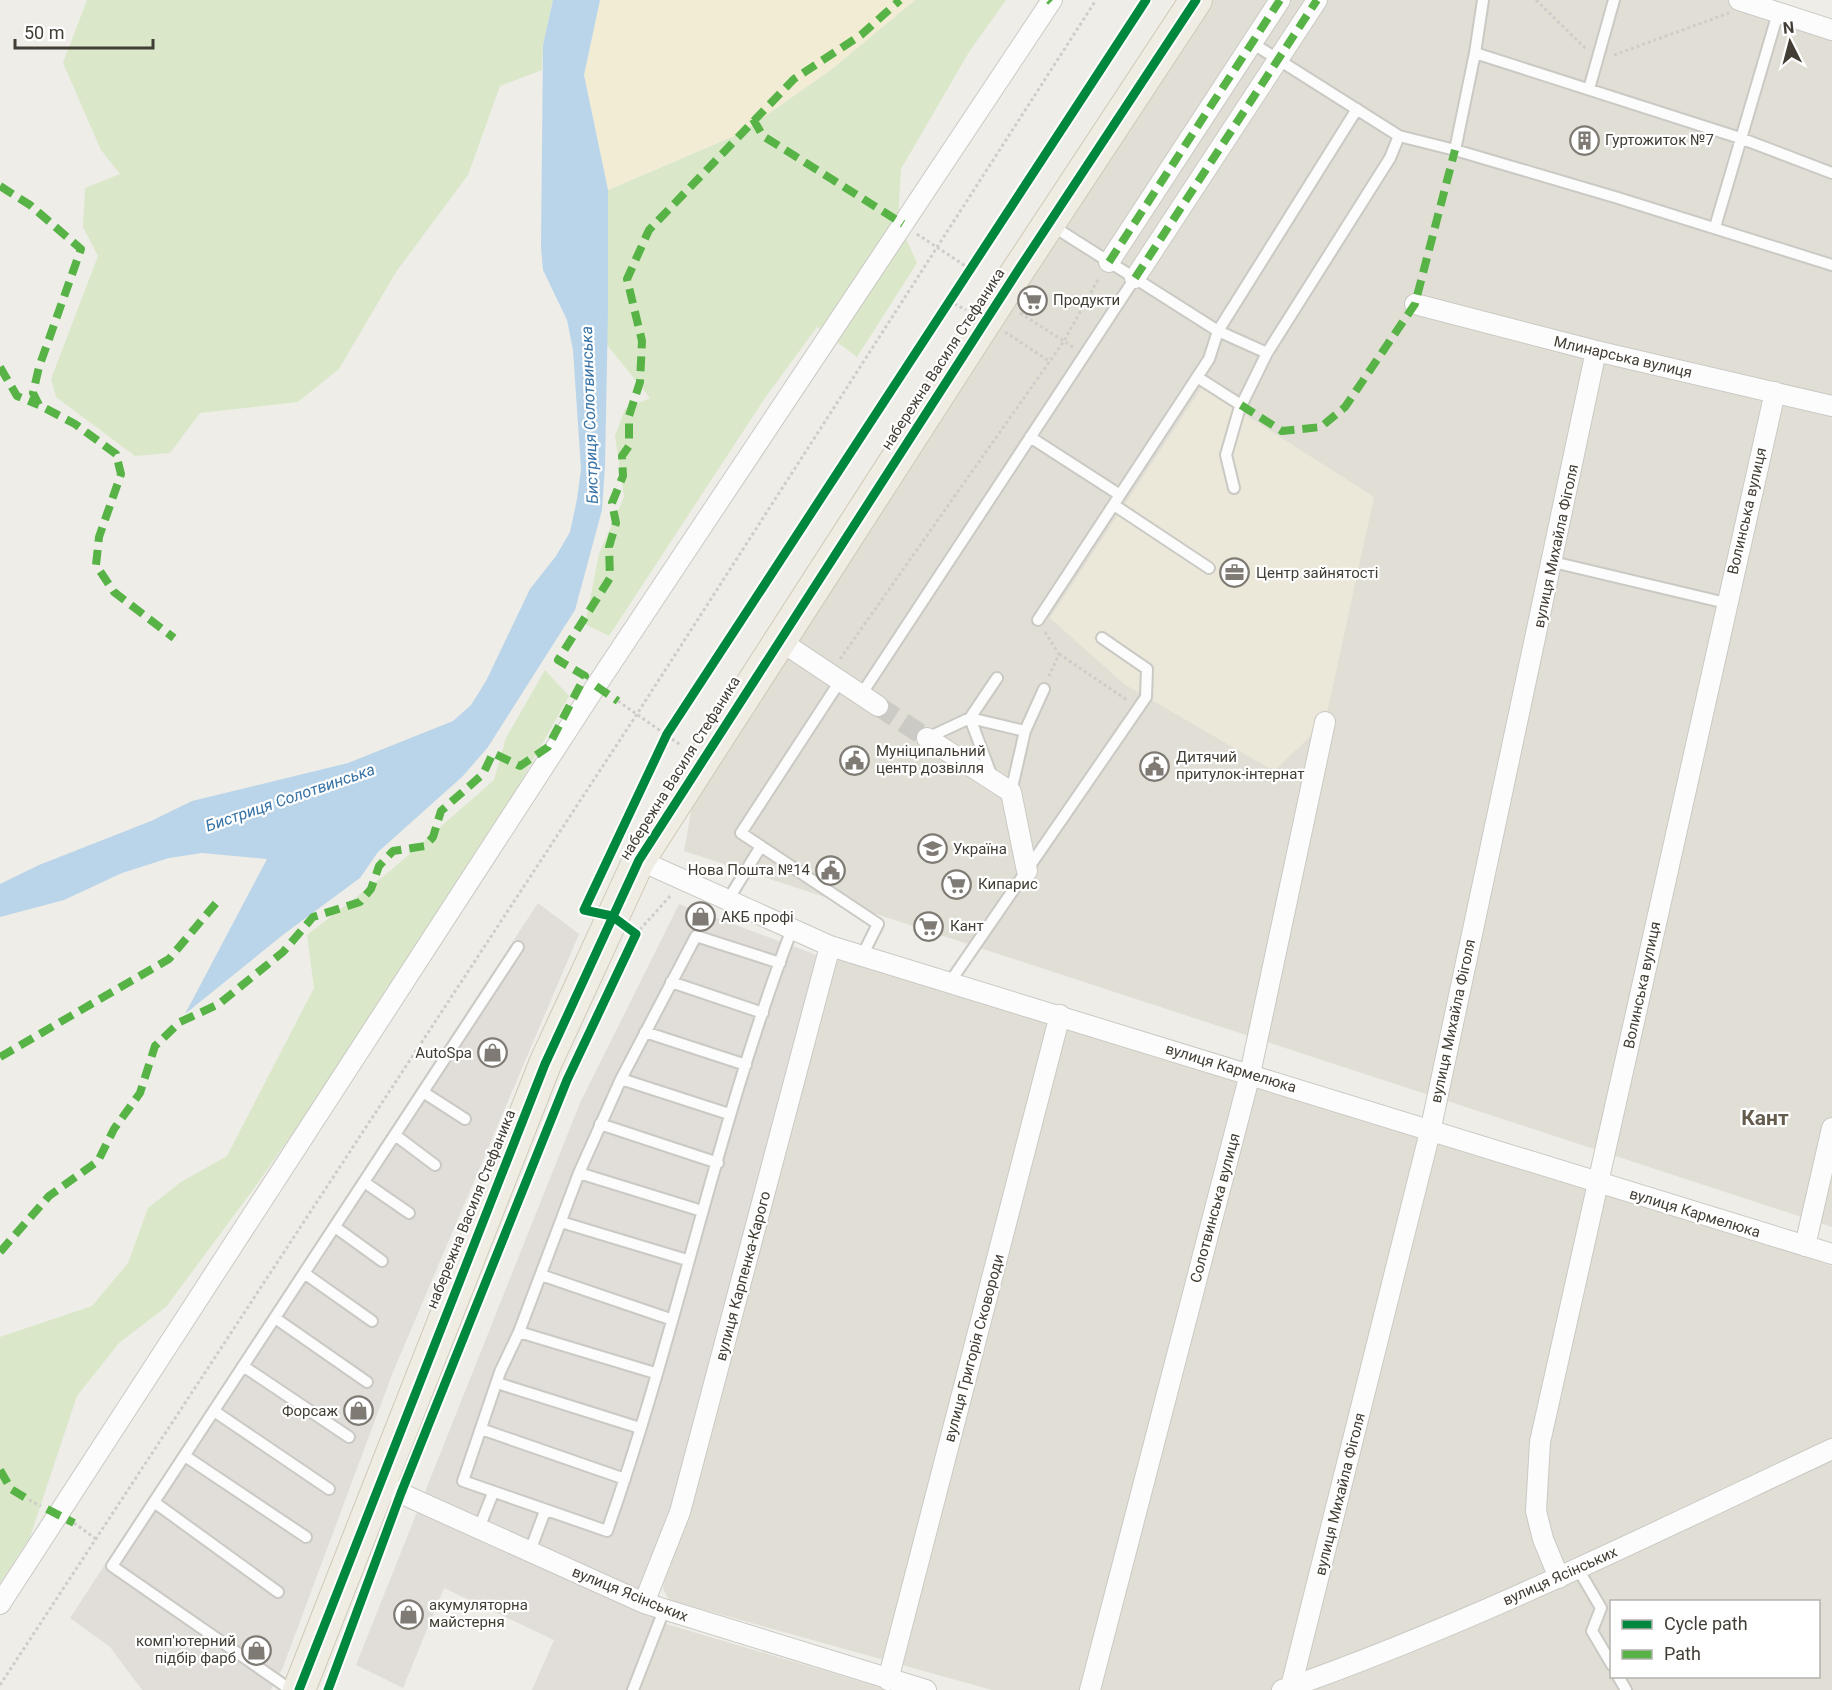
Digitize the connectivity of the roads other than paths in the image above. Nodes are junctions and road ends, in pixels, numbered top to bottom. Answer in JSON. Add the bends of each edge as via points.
{"nodes":[{"id":1,"x":1052,"y":0,"type":"edge"},
{"id":2,"x":1196,"y":0,"type":"edge"},
{"id":3,"x":1280,"y":0,"type":"edge"},
{"id":4,"x":1317,"y":0,"type":"edge"},
{"id":5,"x":1483,"y":0,"type":"edge"},
{"id":6,"x":1614,"y":0,"type":"edge"},
{"id":7,"x":1738,"y":5,"type":"edge"},
{"id":8,"x":1778,"y":13,"type":"junction"},
{"id":9,"x":1832,"y":30,"type":"edge"},
{"id":10,"x":1252,"y":43,"type":"junction"},
{"id":11,"x":1475,"y":53,"type":"junction"},
{"id":12,"x":1278,"y":60,"type":"junction"},
{"id":13,"x":1589,"y":89,"type":"junction"},
{"id":14,"x":1357,"y":109,"type":"junction"},
{"id":15,"x":1399,"y":136,"type":"junction"},
{"id":16,"x":1740,"y":138,"type":"junction"},
{"id":17,"x":1455,"y":150,"type":"junction"},
{"id":18,"x":1832,"y":173,"type":"edge"},
{"id":19,"x":1048,"y":223,"type":"junction"},
{"id":20,"x":1715,"y":227,"type":"junction"},
{"id":21,"x":1109,"y":261,"type":"junction"},
{"id":22,"x":1832,"y":265,"type":"edge"},
{"id":23,"x":1135,"y":278,"type":"junction"},
{"id":24,"x":1415,"y":304,"type":"dead end"},
{"id":25,"x":1218,"y":331,"type":"junction"},
{"id":26,"x":1596,"y":351,"type":"junction"},
{"id":27,"x":1267,"y":353,"type":"junction"},
{"id":28,"x":1197,"y":377,"type":"junction"},
{"id":29,"x":1775,"y":392,"type":"junction"},
{"id":30,"x":1241,"y":405,"type":"junction"},
{"id":31,"x":1832,"y":406,"type":"edge"},
{"id":32,"x":1030,"y":437,"type":"junction"},
{"id":33,"x":1234,"y":488,"type":"dead end"},
{"id":34,"x":1117,"y":500,"type":"junction"},
{"id":35,"x":1553,"y":562,"type":"junction"},
{"id":36,"x":1209,"y":568,"type":"dead end"},
{"id":37,"x":1726,"y":603,"type":"junction"},
{"id":38,"x":1038,"y":621,"type":"road end"},
{"id":39,"x":1102,"y":638,"type":"dead end"},
{"id":40,"x":779,"y":640,"type":"junction"},
{"id":41,"x":834,"y":678,"type":"junction"},
{"id":42,"x":997,"y":678,"type":"dead end"},
{"id":43,"x":1044,"y":689,"type":"road end"},
{"id":44,"x":861,"y":695,"type":"junction"},
{"id":45,"x":878,"y":706,"type":"tunnel mouth"},
{"id":46,"x":970,"y":718,"type":"junction"},
{"id":47,"x":1325,"y":722,"type":"dead end"},
{"id":48,"x":1025,"y":731,"type":"junction"},
{"id":49,"x":927,"y":738,"type":"joint"},
{"id":50,"x":993,"y":780,"type":"junction"},
{"id":51,"x":1011,"y":792,"type":"junction"},
{"id":52,"x":761,"y":846,"type":"junction"},
{"id":53,"x":639,"y":860,"type":"junction"},
{"id":54,"x":1027,"y":871,"type":"junction"},
{"id":55,"x":728,"y":900,"type":"junction"},
{"id":56,"x":792,"y":929,"type":"junction"},
{"id":57,"x":830,"y":946,"type":"junction"},
{"id":58,"x":518,"y":947,"type":"dead end"},
{"id":59,"x":862,"y":956,"type":"junction"},
{"id":60,"x":780,"y":963,"type":"junction"},
{"id":61,"x":671,"y":982,"type":"junction"},
{"id":62,"x":950,"y":982,"type":"junction"},
{"id":63,"x":763,"y":1013,"type":"junction"},
{"id":64,"x":1060,"y":1015,"type":"junction"},
{"id":65,"x":645,"y":1032,"type":"junction"},
{"id":66,"x":746,"y":1065,"type":"junction"},
{"id":67,"x":1250,"y":1074,"type":"junction"},
{"id":68,"x":621,"y":1079,"type":"junction"},
{"id":69,"x":423,"y":1092,"type":"junction"},
{"id":70,"x":729,"y":1114,"type":"junction"},
{"id":71,"x":465,"y":1119,"type":"dead end"},
{"id":72,"x":600,"y":1124,"type":"junction"},
{"id":73,"x":1832,"y":1128,"type":"edge"},
{"id":74,"x":1430,"y":1132,"type":"junction"},
{"id":75,"x":395,"y":1135,"type":"junction"},
{"id":76,"x":718,"y":1163,"type":"junction"},
{"id":77,"x":435,"y":1164,"type":"dead end"},
{"id":78,"x":579,"y":1173,"type":"junction"},
{"id":79,"x":364,"y":1182,"type":"junction"},
{"id":80,"x":1599,"y":1183,"type":"junction"},
{"id":81,"x":702,"y":1211,"type":"junction"},
{"id":82,"x":409,"y":1213,"type":"dead end"},
{"id":83,"x":561,"y":1222,"type":"junction"},
{"id":84,"x":335,"y":1227,"type":"junction"},
{"id":85,"x":1805,"y":1246,"type":"junction"},
{"id":86,"x":1832,"y":1254,"type":"edge"},
{"id":87,"x":687,"y":1260,"type":"junction"},
{"id":88,"x":382,"y":1261,"type":"dead end"},
{"id":89,"x":304,"y":1273,"type":"junction"},
{"id":90,"x":541,"y":1275,"type":"junction"},
{"id":91,"x":275,"y":1318,"type":"junction"},
{"id":92,"x":670,"y":1319,"type":"junction"},
{"id":93,"x":372,"y":1320,"type":"dead end"},
{"id":94,"x":519,"y":1332,"type":"junction"},
{"id":95,"x":243,"y":1366,"type":"junction"},
{"id":96,"x":655,"y":1373,"type":"junction"},
{"id":97,"x":368,"y":1382,"type":"dead end"},
{"id":98,"x":497,"y":1383,"type":"junction"},
{"id":99,"x":214,"y":1411,"type":"junction"},
{"id":100,"x":640,"y":1428,"type":"junction"},
{"id":101,"x":481,"y":1429,"type":"junction"},
{"id":102,"x":349,"y":1437,"type":"dead end"},
{"id":103,"x":1832,"y":1449,"type":"edge"},
{"id":104,"x":184,"y":1456,"type":"junction"},
{"id":105,"x":626,"y":1479,"type":"junction"},
{"id":106,"x":378,"y":1483,"type":"junction"},
{"id":107,"x":329,"y":1489,"type":"dead end"},
{"id":108,"x":493,"y":1493,"type":"junction"},
{"id":109,"x":154,"y":1502,"type":"junction"},
{"id":110,"x":545,"y":1511,"type":"junction"},
{"id":111,"x":479,"y":1528,"type":"junction"},
{"id":112,"x":306,"y":1537,"type":"dead end"},
{"id":113,"x":530,"y":1551,"type":"junction"},
{"id":114,"x":1578,"y":1569,"type":"junction"},
{"id":115,"x":1559,"y":1578,"type":"junction"},
{"id":116,"x":278,"y":1592,"type":"dead end"},
{"id":117,"x":644,"y":1603,"type":"junction"},
{"id":118,"x":0,"y":1604,"type":"edge"},
{"id":119,"x":663,"y":1610,"type":"junction"},
{"id":120,"x":1610,"y":1663,"type":"edge"},
{"id":121,"x":888,"y":1680,"type":"junction"},
{"id":122,"x":1287,"y":1688,"type":"edge"},
{"id":123,"x":291,"y":1690,"type":"edge"},
{"id":124,"x":299,"y":1690,"type":"edge"},
{"id":125,"x":633,"y":1690,"type":"edge"},
{"id":126,"x":926,"y":1690,"type":"edge"},
{"id":127,"x":1090,"y":1690,"type":"edge"}],
"edges":[{"from":1,"to":118,"type":"street","via":[[596,686]]},
{"from":2,"to":19,"type":"main road","name":"набережна Василя Стефаника"},
{"from":3,"to":10,"type":"street"},
{"from":4,"to":12,"type":"street"},
{"from":5,"to":11,"type":"lane"},
{"from":6,"to":13,"type":"lane"},
{"from":7,"to":8,"type":"street"},
{"from":8,"to":9,"type":"street"},
{"from":8,"to":16,"type":"lane"},
{"from":10,"to":12,"type":"lane"},
{"from":10,"to":21,"type":"street"},
{"from":11,"to":13,"type":"lane"},
{"from":11,"to":17,"type":"lane"},
{"from":12,"to":14,"type":"lane"},
{"from":12,"to":23,"type":"street"},
{"from":13,"to":16,"type":"lane"},
{"from":14,"to":15,"type":"lane"},
{"from":14,"to":25,"type":"lane"},
{"from":15,"to":17,"type":"lane"},
{"from":15,"to":27,"type":"lane","via":[[1390,158]]},
{"from":16,"to":18,"type":"lane"},
{"from":16,"to":20,"type":"lane"},
{"from":17,"to":20,"type":"lane"},
{"from":19,"to":21,"type":"lane"},
{"from":19,"to":40,"type":"main road","name":"набережна Василя Стефаника"},
{"from":20,"to":22,"type":"lane"},
{"from":21,"to":23,"type":"lane"},
{"from":23,"to":25,"type":"lane"},
{"from":23,"to":32,"type":"lane"},
{"from":24,"to":26,"type":"street","name":"Млинарська вулиця"},
{"from":25,"to":27,"type":"lane"},
{"from":25,"to":28,"type":"lane","via":[[1209,359]]},
{"from":26,"to":29,"type":"street","name":"Млинарська вулиця"},
{"from":26,"to":35,"type":"street","name":"вулиця Михайла Фіголя"},
{"from":27,"to":30,"type":"lane"},
{"from":28,"to":30,"type":"lane"},
{"from":28,"to":34,"type":"lane"},
{"from":29,"to":31,"type":"street","name":"Млинарська вулиця"},
{"from":29,"to":37,"type":"street","name":"Волинська вулиця"},
{"from":30,"to":33,"type":"lane","via":[[1226,455]]},
{"from":32,"to":34,"type":"lane"},
{"from":32,"to":44,"type":"lane"},
{"from":34,"to":36,"type":"lane"},
{"from":34,"to":38,"type":"lane"},
{"from":35,"to":37,"type":"lane"},
{"from":35,"to":74,"type":"street","name":"вулиця Михайла Фіголя"},
{"from":37,"to":80,"type":"street","name":"Волинська вулиця"},
{"from":39,"to":54,"type":"lane","via":[[1147,669],[1146,697]]},
{"from":40,"to":41,"type":"street"},
{"from":40,"to":53,"type":"main road","name":"набережна Василя Стефаника"},
{"from":41,"to":44,"type":"street"},
{"from":41,"to":52,"type":"lane","via":[[741,833]]},
{"from":42,"to":46,"type":"lane"},
{"from":43,"to":48,"type":"lane"},
{"from":44,"to":45,"type":"street"},
{"from":46,"to":48,"type":"lane"},
{"from":46,"to":49,"type":"lane"},
{"from":46,"to":50,"type":"lane"},
{"from":47,"to":67,"type":"street","name":"Солотвинська вулиця"},
{"from":48,"to":51,"type":"lane"},
{"from":49,"to":50,"type":"street"},
{"from":50,"to":51,"type":"street"},
{"from":51,"to":54,"type":"street"},
{"from":52,"to":55,"type":"lane"},
{"from":52,"to":59,"type":"lane","via":[[878,924]]},
{"from":53,"to":55,"type":"street","name":"вулиця Кармелюка"},
{"from":53,"to":106,"type":"main road","name":"набережна Василя Стефаника","via":[[545,1064]]},
{"from":54,"to":62,"type":"lane"},
{"from":55,"to":56,"type":"street","name":"вулиця Кармелюка"},
{"from":56,"to":57,"type":"street","name":"вулиця Кармелюка"},
{"from":56,"to":60,"type":"lane"},
{"from":57,"to":59,"type":"street","name":"вулиця Кармелюка"},
{"from":57,"to":117,"type":"street","name":"вулиця Карпенка-Карого","via":[[680,1512]]},
{"from":58,"to":69,"type":"lane"},
{"from":59,"to":62,"type":"street","name":"вулиця Кармелюка"},
{"from":60,"to":61,"type":"lane","via":[[696,936]]},
{"from":60,"to":63,"type":"lane"},
{"from":61,"to":63,"type":"lane"},
{"from":61,"to":65,"type":"lane"},
{"from":62,"to":64,"type":"street","name":"вулиця Кармелюка"},
{"from":63,"to":66,"type":"lane"},
{"from":64,"to":67,"type":"street","name":"вулиця Кармелюка"},
{"from":64,"to":121,"type":"street","name":"вулиця Григорія Сковороди"},
{"from":65,"to":66,"type":"lane"},
{"from":65,"to":68,"type":"lane"},
{"from":66,"to":70,"type":"lane"},
{"from":67,"to":74,"type":"street","name":"вулиця Кармелюка"},
{"from":67,"to":127,"type":"street","name":"Солотвинська вулиця"},
{"from":68,"to":70,"type":"lane"},
{"from":68,"to":72,"type":"lane"},
{"from":69,"to":71,"type":"lane"},
{"from":69,"to":75,"type":"lane"},
{"from":70,"to":76,"type":"lane"},
{"from":72,"to":76,"type":"lane"},
{"from":72,"to":78,"type":"lane"},
{"from":73,"to":85,"type":"street"},
{"from":74,"to":80,"type":"street","name":"вулиця Кармелюка"},
{"from":74,"to":122,"type":"street","name":"вулиця Михайла Фіголя"},
{"from":75,"to":77,"type":"lane"},
{"from":75,"to":79,"type":"lane"},
{"from":76,"to":81,"type":"lane"},
{"from":78,"to":81,"type":"lane"},
{"from":78,"to":83,"type":"lane"},
{"from":79,"to":82,"type":"lane"},
{"from":79,"to":84,"type":"lane"},
{"from":80,"to":85,"type":"street","name":"вулиця Кармелюка"},
{"from":80,"to":115,"type":"street","name":"Волинська вулиця","via":[[1540,1442],[1536,1511]]},
{"from":81,"to":87,"type":"lane"},
{"from":83,"to":87,"type":"lane"},
{"from":83,"to":90,"type":"lane"},
{"from":84,"to":88,"type":"lane"},
{"from":84,"to":89,"type":"lane"},
{"from":85,"to":86,"type":"street","name":"вулиця Кармелюка"},
{"from":87,"to":92,"type":"lane"},
{"from":89,"to":91,"type":"lane"},
{"from":89,"to":93,"type":"lane"},
{"from":90,"to":92,"type":"lane"},
{"from":90,"to":94,"type":"lane"},
{"from":91,"to":95,"type":"lane"},
{"from":91,"to":97,"type":"lane"},
{"from":92,"to":96,"type":"lane"},
{"from":94,"to":96,"type":"lane"},
{"from":94,"to":98,"type":"lane"},
{"from":95,"to":99,"type":"lane"},
{"from":95,"to":102,"type":"lane"},
{"from":96,"to":100,"type":"lane"},
{"from":98,"to":100,"type":"lane"},
{"from":98,"to":101,"type":"lane"},
{"from":99,"to":104,"type":"lane"},
{"from":99,"to":107,"type":"lane"},
{"from":100,"to":105,"type":"lane"},
{"from":101,"to":105,"type":"lane"},
{"from":101,"to":108,"type":"lane","via":[[463,1481]]},
{"from":103,"to":114,"type":"street","name":"вулиця Ясінських"},
{"from":104,"to":109,"type":"lane"},
{"from":104,"to":112,"type":"lane"},
{"from":105,"to":110,"type":"lane","via":[[607,1531]]},
{"from":106,"to":111,"type":"street","name":"вулиця Ясінських"},
{"from":106,"to":124,"type":"main road","name":"набережна Василя Стефаника"},
{"from":108,"to":110,"type":"lane"},
{"from":108,"to":111,"type":"lane"},
{"from":109,"to":116,"type":"lane"},
{"from":109,"to":123,"type":"lane","via":[[112,1566]]},
{"from":110,"to":113,"type":"lane"},
{"from":111,"to":113,"type":"street","name":"вулиця Ясінських"},
{"from":113,"to":117,"type":"street","name":"вулиця Ясінських"},
{"from":114,"to":115,"type":"street","name":"вулиця Ясінських"},
{"from":114,"to":120,"type":"lane","via":[[1601,1608],[1592,1631]]},
{"from":115,"to":122,"type":"street","name":"вулиця Ясінських"},
{"from":117,"to":119,"type":"street","name":"вулиця Ясінських"},
{"from":119,"to":121,"type":"street","name":"вулиця Ясінських"},
{"from":119,"to":125,"type":"lane"},
{"from":121,"to":126,"type":"street","name":"вулиця Ясінських"}]}
